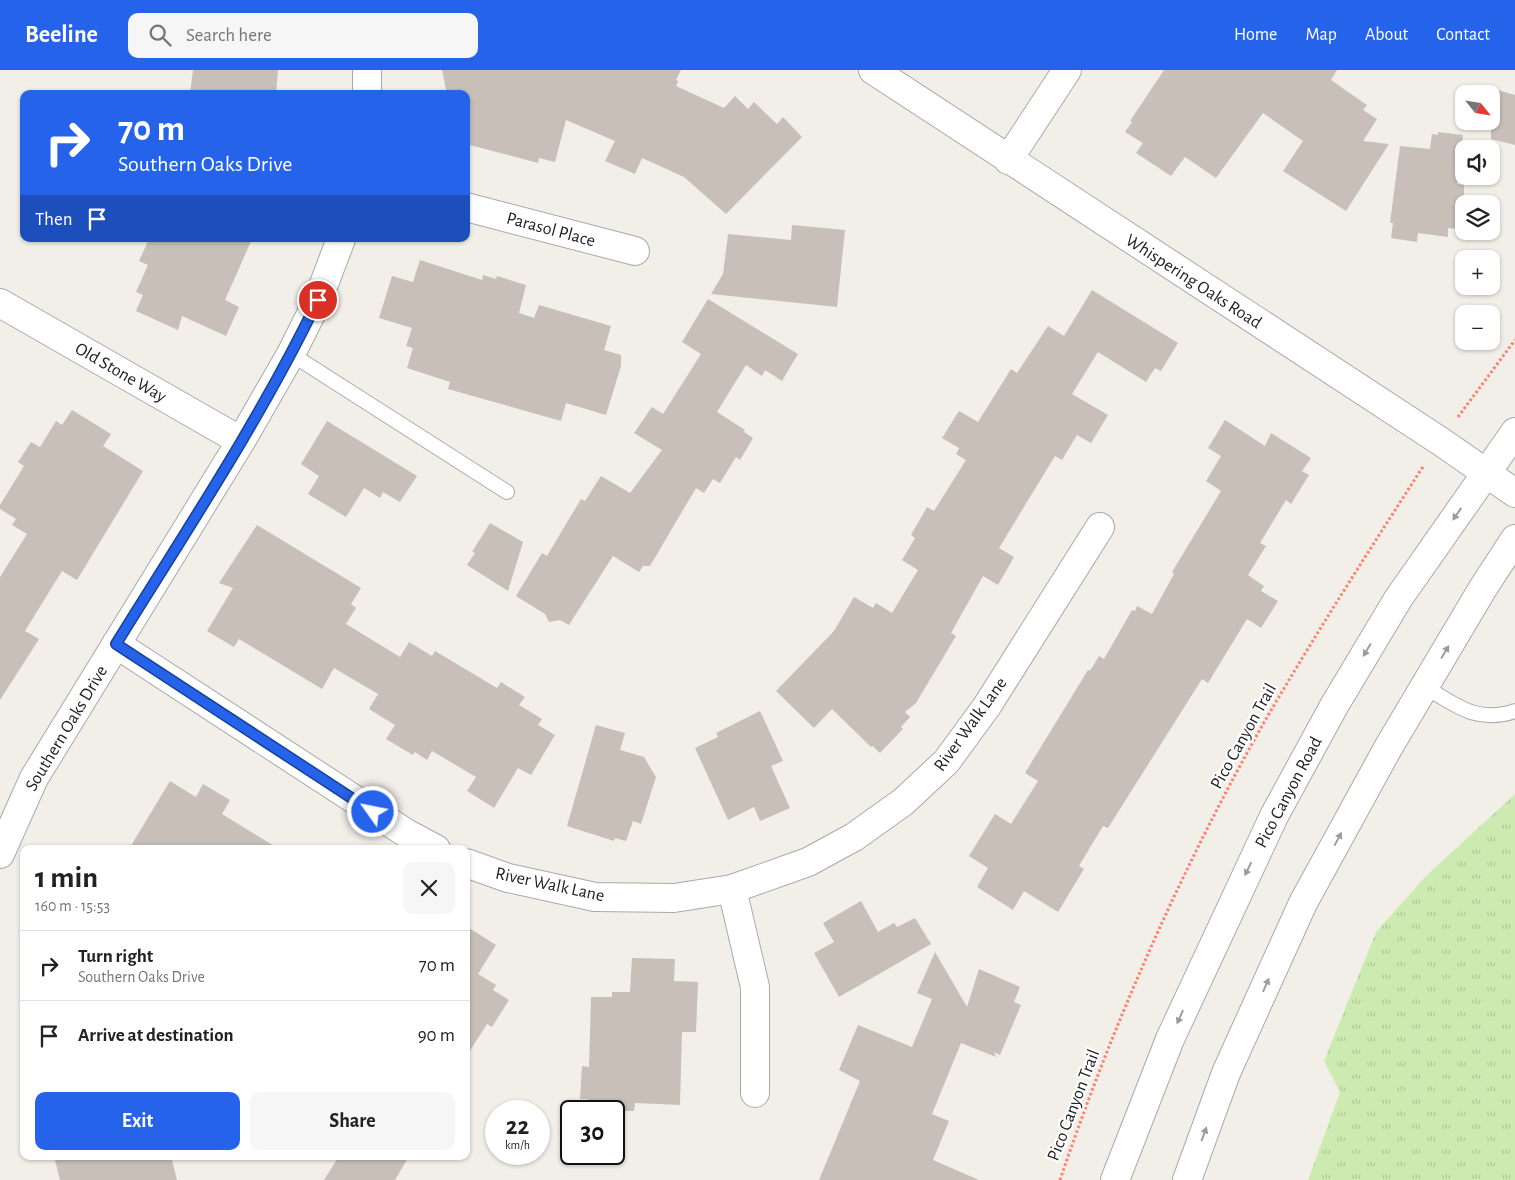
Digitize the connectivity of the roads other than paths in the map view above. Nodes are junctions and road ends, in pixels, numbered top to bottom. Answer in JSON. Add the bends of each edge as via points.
{"nodes":[{"id":1,"x":367,"y":70,"type":"edge"},
{"id":2,"x":873,"y":70,"type":"edge"},
{"id":3,"x":1067,"y":70,"type":"edge"},
{"id":4,"x":367,"y":90,"type":"edge"},
{"id":5,"x":1008,"y":160,"type":"junction"},
{"id":6,"x":470,"y":208,"type":"edge"},
{"id":7,"x":340,"y":242,"type":"edge"},
{"id":8,"x":635,"y":251,"type":"dead end"},
{"id":9,"x":0,"y":302,"type":"edge"},
{"id":10,"x":291,"y":354,"type":"junction"},
{"id":11,"x":1515,"y":432,"type":"edge"},
{"id":12,"x":241,"y":441,"type":"junction"},
{"id":13,"x":1485,"y":475,"type":"junction"},
{"id":14,"x":508,"y":492,"type":"dead end"},
{"id":15,"x":1515,"y":493,"type":"edge"},
{"id":16,"x":1100,"y":527,"type":"dead end"},
{"id":17,"x":1515,"y":538,"type":"edge"},
{"id":18,"x":116,"y":644,"type":"junction"},
{"id":19,"x":1424,"y":686,"type":"junction"},
{"id":20,"x":1515,"y":711,"type":"edge"},
{"id":21,"x":401,"y":841,"type":"edge"},
{"id":22,"x":418,"y":845,"type":"edge"},
{"id":23,"x":0,"y":854,"type":"edge"},
{"id":24,"x":470,"y":864,"type":"edge"},
{"id":25,"x":732,"y":889,"type":"junction"},
{"id":26,"x":756,"y":1093,"type":"dead end"},
{"id":27,"x":1115,"y":1180,"type":"edge"},
{"id":28,"x":1186,"y":1180,"type":"edge"}],
"edges":[{"from":1,"to":4,"type":"street"},
{"from":2,"to":5,"type":"street","name":"Whispering Oaks Road"},
{"from":3,"to":5,"type":"street"},
{"from":5,"to":13,"type":"street","name":"Whispering Oaks Road","via":[[1440,441]]},
{"from":6,"to":8,"type":"street","name":"Parasol Place"},
{"from":7,"to":10,"type":"street","name":"Southern Oaks Drive","via":[[318,300]]},
{"from":9,"to":12,"type":"street","name":"Old Stone Way"},
{"from":10,"to":12,"type":"street","name":"Southern Oaks Drive"},
{"from":10,"to":14,"type":"lane"},
{"from":11,"to":13,"type":"street","name":"Pico Canyon Road"},
{"from":12,"to":18,"type":"street","name":"Southern Oaks Drive"},
{"from":13,"to":15,"type":"street","name":"Whispering Oaks Road"},
{"from":13,"to":27,"type":"street","name":"Pico Canyon Road","one_way":true,"via":[[1398,599],[1274,816],[1170,1039]]},
{"from":16,"to":25,"type":"street","name":"River Walk Lane","via":[[987,706],[946,762],[903,802],[854,837],[808,862]]},
{"from":19,"to":17,"type":"street","one_way":true},
{"from":18,"to":21,"type":"street"},
{"from":18,"to":23,"type":"street","name":"Southern Oaks Drive","via":[[34,778]]},
{"from":19,"to":20,"type":"lane","via":[[1469,713],[1491,716]]},
{"from":28,"to":19,"type":"street","one_way":true,"via":[[1226,1073],[1303,903]]},
{"from":21,"to":22,"type":"street"},
{"from":24,"to":25,"type":"street","name":"River Walk Lane","via":[[508,878],[595,897],[674,898]]},
{"from":25,"to":26,"type":"street","via":[[755,987]]}]}
